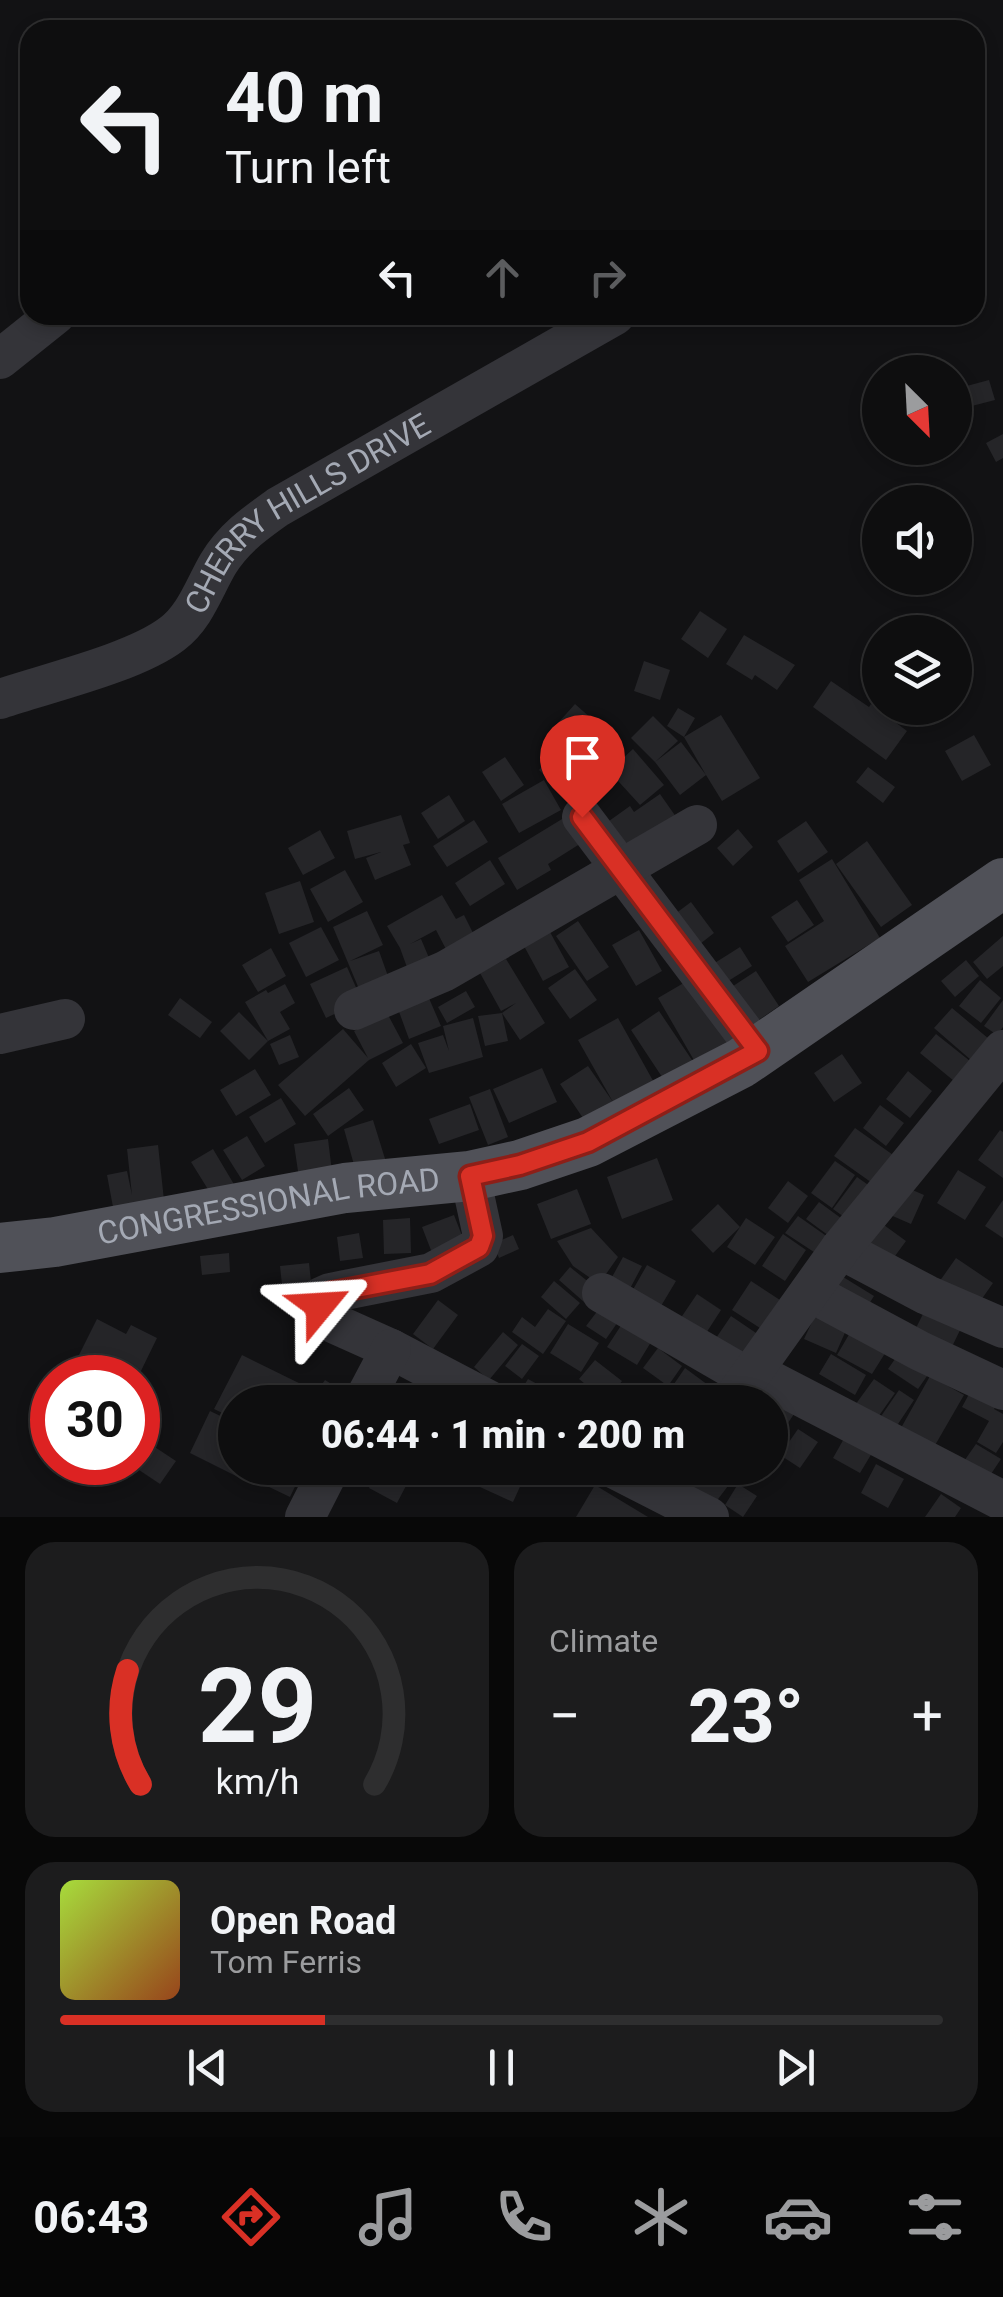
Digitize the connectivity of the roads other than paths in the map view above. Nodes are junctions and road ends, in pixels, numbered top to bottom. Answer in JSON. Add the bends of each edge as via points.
{"nodes":[{"id":1,"x":43,"y":325,"type":"edge"},
{"id":2,"x":597,"y":325,"type":"edge"},
{"id":3,"x":0,"y":360,"type":"edge"},
{"id":4,"x":0,"y":699,"type":"edge"},
{"id":5,"x":582,"y":817,"type":"dead end"},
{"id":6,"x":696,"y":825,"type":"dead end"},
{"id":7,"x":620,"y":868,"type":"junction"},
{"id":8,"x":1003,"y":883,"type":"edge"},
{"id":9,"x":354,"y":1010,"type":"dead end"},
{"id":10,"x":65,"y":1019,"type":"dead end"},
{"id":11,"x":0,"y":1034,"type":"edge"},
{"id":12,"x":758,"y":1051,"type":"junction"},
{"id":13,"x":1000,"y":1059,"type":"edge"},
{"id":14,"x":470,"y":1176,"type":"junction"},
{"id":15,"x":56,"y":1242,"type":"junction"},
{"id":16,"x":0,"y":1248,"type":"edge"},
{"id":17,"x":840,"y":1248,"type":"junction"},
{"id":18,"x":0,"y":1274,"type":"edge"},
{"id":19,"x":810,"y":1292,"type":"junction"},
{"id":20,"x":602,"y":1293,"type":"dead end"},
{"id":21,"x":1003,"y":1328,"type":"edge"},
{"id":22,"x":390,"y":1348,"type":"junction"},
{"id":23,"x":745,"y":1384,"type":"edge"},
{"id":24,"x":372,"y":1385,"type":"edge"},
{"id":25,"x":460,"y":1385,"type":"edge"},
{"id":26,"x":1003,"y":1390,"type":"edge"},
{"id":27,"x":321,"y":1485,"type":"edge"},
{"id":28,"x":679,"y":1485,"type":"edge"},
{"id":29,"x":1003,"y":1501,"type":"edge"},
{"id":30,"x":304,"y":1517,"type":"edge"},
{"id":31,"x":709,"y":1517,"type":"edge"}],
"edges":[{"from":1,"to":3,"type":"street"},
{"from":2,"to":4,"type":"street","name":"CHERRY HILLS DRIVE","via":[[238,536],[174,633],[140,652]]},
{"from":5,"to":7,"type":"street"},
{"from":6,"to":7,"type":"street"},
{"from":7,"to":9,"type":"street","via":[[446,971]]},
{"from":7,"to":12,"type":"street"},
{"from":8,"to":12,"type":"main road","name":"CONGRESSIONAL ROAD"},
{"from":10,"to":11,"type":"street"},
{"from":12,"to":14,"type":"main road","name":"CONGRESSIONAL ROAD","via":[[588,1142]]},
{"from":13,"to":17,"type":"street"},
{"from":14,"to":15,"type":"main road","name":"CONGRESSIONAL ROAD","via":[[345,1188]]},
{"from":14,"to":22,"type":"street","via":[[483,1236],[479,1247],[430,1274],[321,1298],[324,1316],[333,1323]]},
{"from":15,"to":16,"type":"main road","name":"CONGRESSIONAL ROAD"},
{"from":15,"to":18,"type":"main road","name":"CONGRESSIONAL ROAD"},
{"from":17,"to":19,"type":"street"},
{"from":17,"to":21,"type":"street"},
{"from":19,"to":23,"type":"street"},
{"from":19,"to":26,"type":"street"},
{"from":20,"to":23,"type":"street"},
{"from":22,"to":24,"type":"street"},
{"from":22,"to":25,"type":"street"},
{"from":23,"to":29,"type":"street"},
{"from":27,"to":30,"type":"street"},
{"from":28,"to":31,"type":"street"}]}
